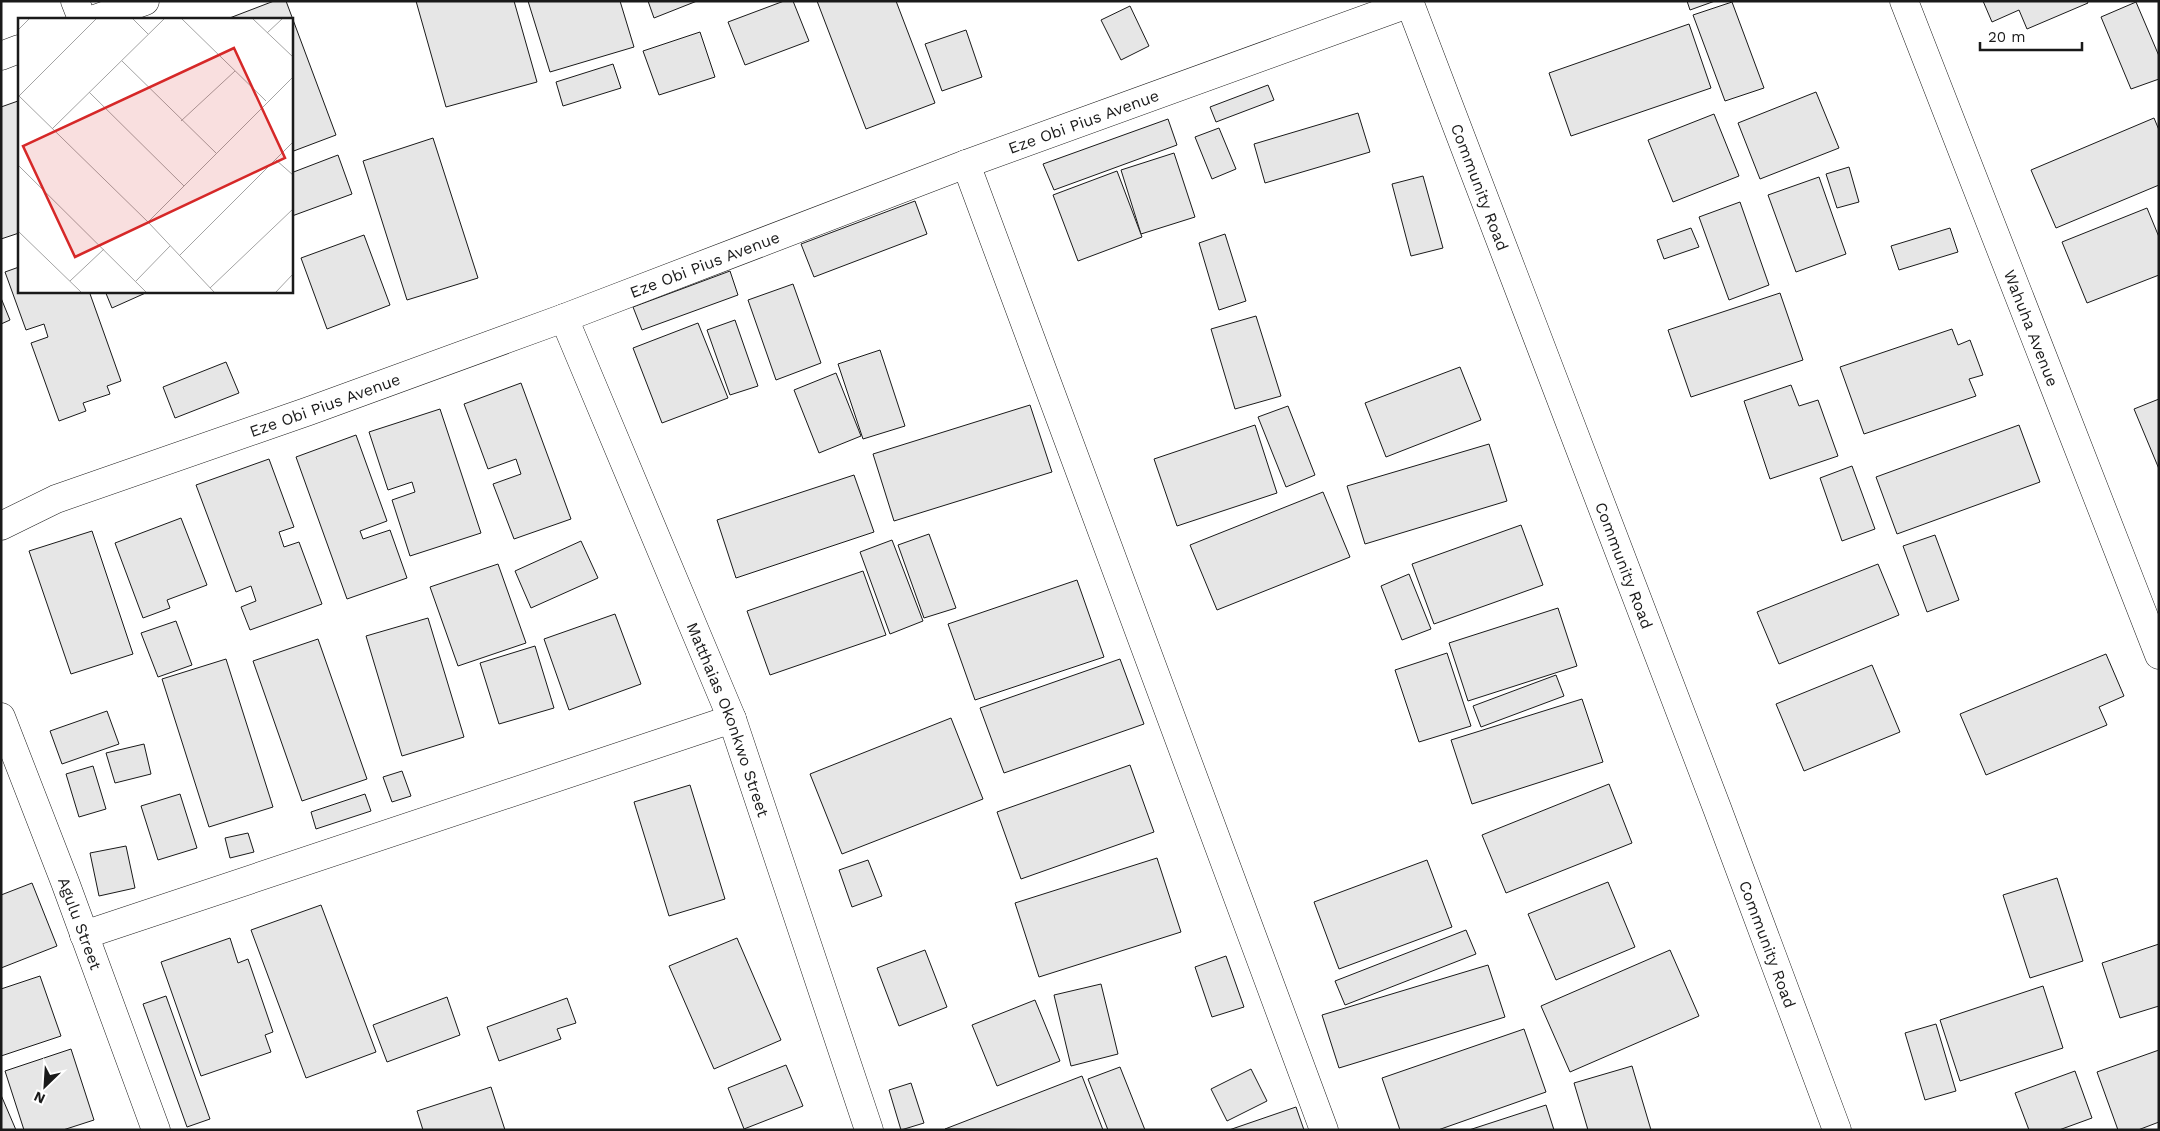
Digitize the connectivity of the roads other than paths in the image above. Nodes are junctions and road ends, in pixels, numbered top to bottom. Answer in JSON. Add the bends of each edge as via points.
{"nodes":[{"id":1,"x":75,"y":1,"type":"edge"},
{"id":2,"x":145,"y":1,"type":"edge"},
{"id":3,"x":1904,"y":1,"type":"edge"},
{"id":4,"x":1409,"y":2,"type":"edge"},
{"id":5,"x":82,"y":18,"type":"edge"},
{"id":6,"x":98,"y":18,"type":"edge"},
{"id":7,"x":18,"y":49,"type":"edge"},
{"id":8,"x":1,"y":56,"type":"edge"},
{"id":9,"x":966,"y":164,"type":"junction"},
{"id":10,"x":564,"y":318,"type":"junction"},
{"id":11,"x":1,"y":526,"type":"edge"},
{"id":12,"x":2159,"y":655,"type":"edge"},
{"id":13,"x":1,"y":718,"type":"edge"},
{"id":14,"x":732,"y":719,"type":"junction"},
{"id":15,"x":84,"y":935,"type":"junction"},
{"id":16,"x":156,"y":1130,"type":"edge"},
{"id":17,"x":869,"y":1130,"type":"edge"},
{"id":18,"x":1324,"y":1130,"type":"edge"},
{"id":19,"x":1837,"y":1130,"type":"edge"}],
"edges":[{"from":1,"to":5,"type":"street"},
{"from":2,"to":6,"type":"street"},
{"from":3,"to":12,"type":"street","name":"Wahuha Avenue"},
{"from":4,"to":9,"type":"street","name":"Eze Obi Pius Avenue"},
{"from":4,"to":19,"type":"street","name":"Community Road"},
{"from":7,"to":8,"type":"street"},
{"from":9,"to":10,"type":"street","name":"Eze Obi Pius Avenue"},
{"from":9,"to":18,"type":"street"},
{"from":10,"to":11,"type":"street","name":"Eze Obi Pius Avenue","via":[[56,499]]},
{"from":10,"to":14,"type":"street","name":"Matthaias Okonkwo Street"},
{"from":13,"to":15,"type":"street","name":"Agulu Street"},
{"from":14,"to":15,"type":"street"},
{"from":14,"to":17,"type":"street","name":"Matthaias Okonkwo Street"},
{"from":15,"to":16,"type":"street","name":"Agulu Street"}]}
